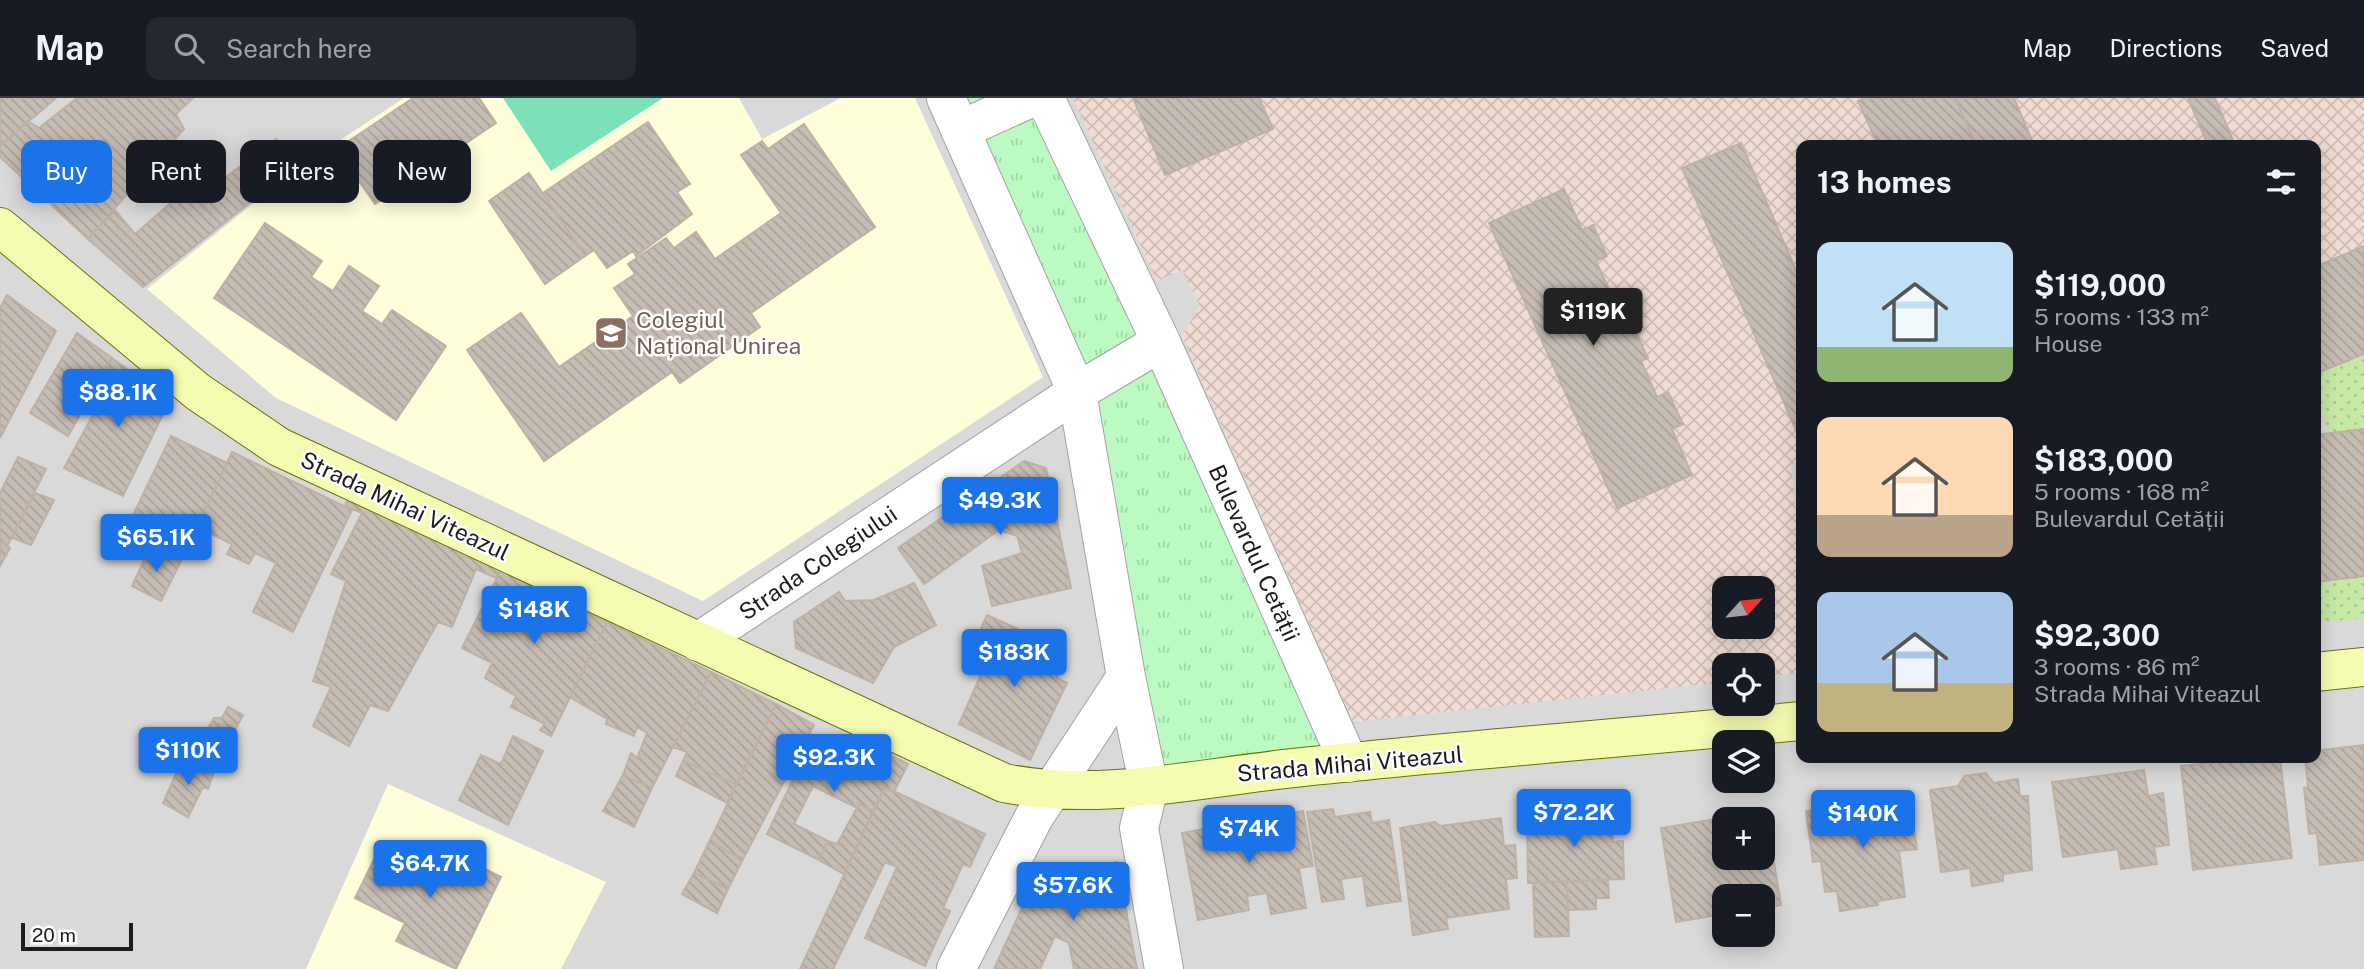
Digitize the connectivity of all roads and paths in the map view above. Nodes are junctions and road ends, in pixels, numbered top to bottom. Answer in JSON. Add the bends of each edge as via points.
{"nodes":[{"id":1,"x":1031,"y":98,"type":"edge"},
{"id":2,"x":1045,"y":98,"type":"edge"},
{"id":3,"x":953,"y":114,"type":"edge"},
{"id":4,"x":0,"y":227,"type":"edge"},
{"id":5,"x":1161,"y":342,"type":"junction"},
{"id":6,"x":1077,"y":391,"type":"junction"},
{"id":7,"x":698,"y":642,"type":"junction"},
{"id":8,"x":2364,"y":667,"type":"edge"},
{"id":9,"x":2321,"y":671,"type":"edge"},
{"id":10,"x":1126,"y":677,"type":"junction"},
{"id":11,"x":1796,"y":721,"type":"edge"},
{"id":12,"x":1349,"y":764,"type":"junction"},
{"id":13,"x":1149,"y":787,"type":"junction"},
{"id":14,"x":1051,"y":791,"type":"junction"},
{"id":15,"x":956,"y":969,"type":"edge"},
{"id":16,"x":1164,"y":969,"type":"edge"}],
"edges":[{"from":1,"to":3,"type":"street"},
{"from":2,"to":5,"type":"street","name":"Bulevardul Cetății"},
{"from":3,"to":6,"type":"street"},
{"from":4,"to":7,"type":"main road","name":"Strada Mihai Viteazul","via":[[198,392],[279,447]]},
{"from":5,"to":6,"type":"street"},
{"from":5,"to":12,"type":"street","name":"Bulevardul Cetății"},
{"from":6,"to":7,"type":"street","name":"Strada Colegiului"},
{"from":6,"to":10,"type":"street"},
{"from":7,"to":14,"type":"main road","name":"Strada Mihai Viteazul","via":[[1004,783]]},
{"from":8,"to":9,"type":"main road"},
{"from":10,"to":13,"type":"street"},
{"from":10,"to":14,"type":"street"},
{"from":11,"to":12,"type":"main road","name":"Strada Mihai Viteazul"},
{"from":12,"to":13,"type":"main road","name":"Strada Mihai Viteazul"},
{"from":13,"to":14,"type":"main road","name":"Strada Mihai Viteazul"},
{"from":13,"to":16,"type":"street","via":[[1139,828]]},
{"from":14,"to":15,"type":"street"}]}
